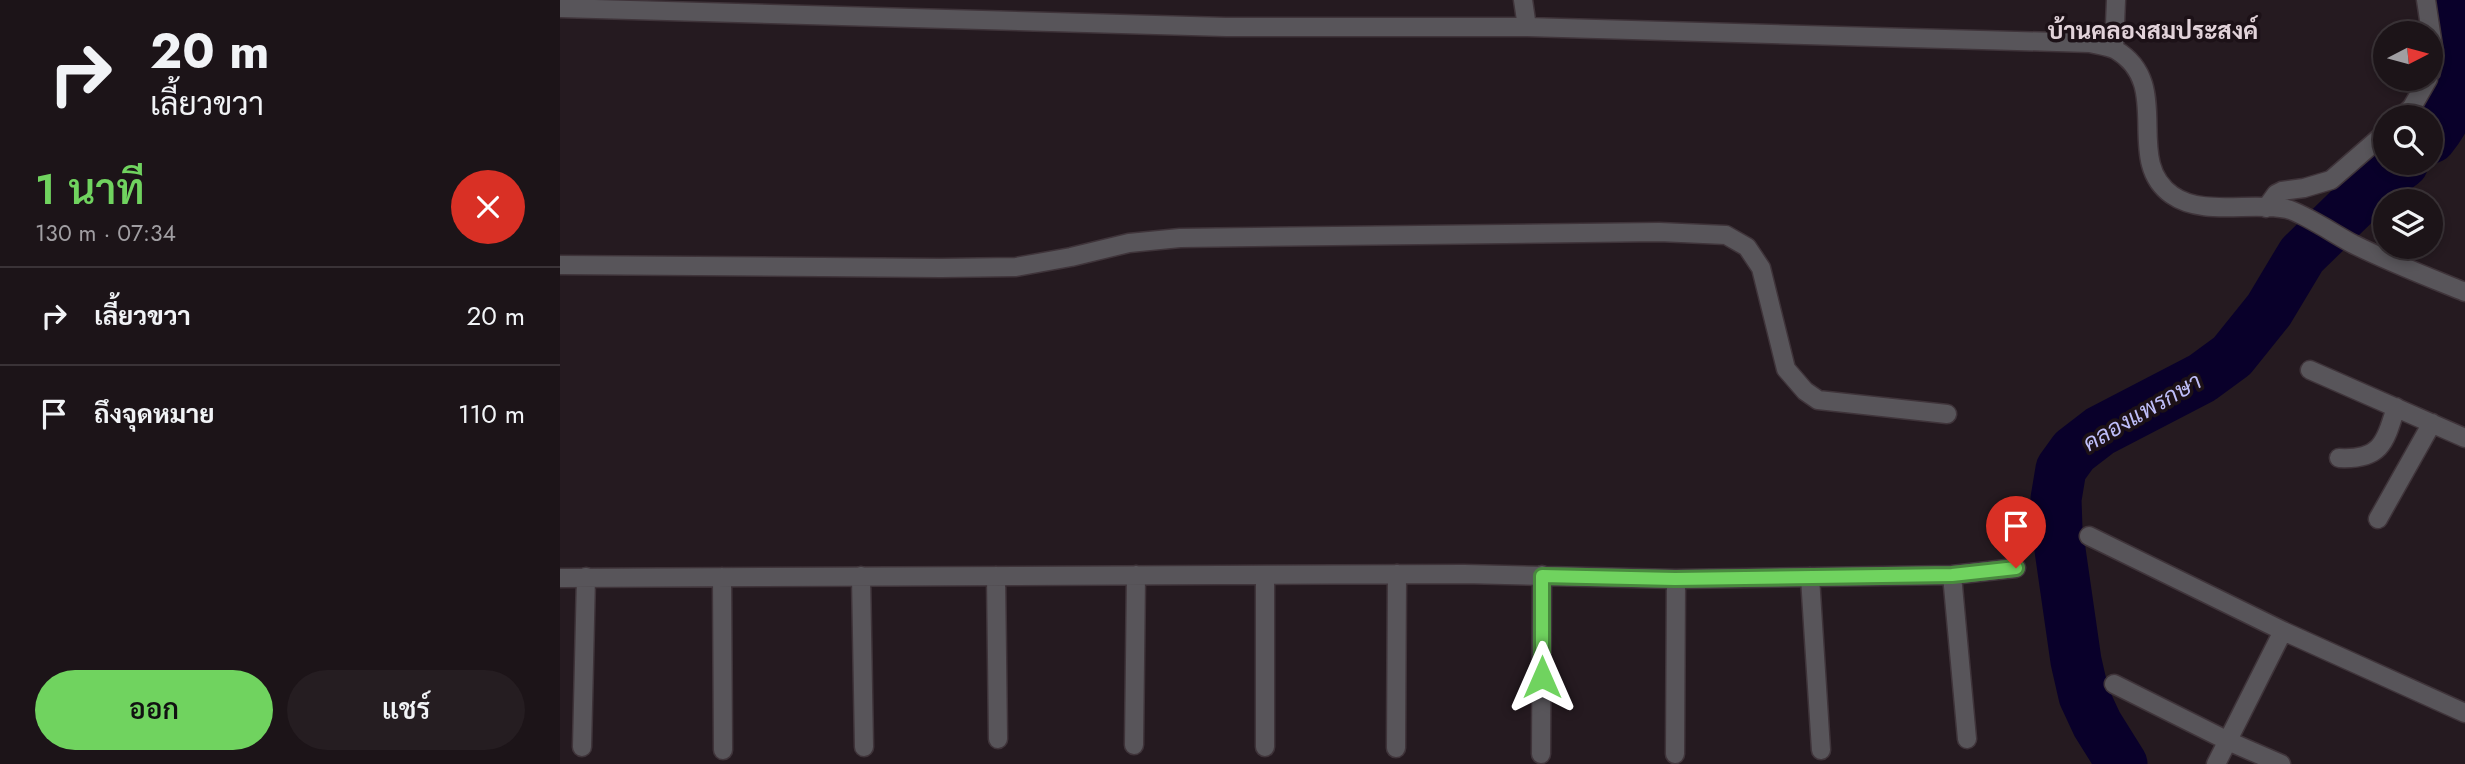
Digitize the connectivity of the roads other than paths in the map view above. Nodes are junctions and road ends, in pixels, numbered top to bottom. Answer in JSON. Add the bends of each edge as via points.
{"nodes":[{"id":1,"x":1523,"y":0,"type":"edge"},
{"id":2,"x":2116,"y":0,"type":"edge"},
{"id":3,"x":2426,"y":0,"type":"edge"},
{"id":4,"x":560,"y":8,"type":"edge"},
{"id":5,"x":2430,"y":21,"type":"edge"},
{"id":6,"x":1527,"y":27,"type":"junction"},
{"id":7,"x":2114,"y":49,"type":"junction"},
{"id":8,"x":2373,"y":143,"type":"edge"},
{"id":9,"x":2266,"y":208,"type":"junction"},
{"id":10,"x":560,"y":265,"type":"edge"},
{"id":11,"x":2465,"y":292,"type":"edge"},
{"id":12,"x":2310,"y":370,"type":"dead end"},
{"id":13,"x":2396,"y":407,"type":"junction"},
{"id":14,"x":1947,"y":414,"type":"dead end"},
{"id":15,"x":2432,"y":423,"type":"junction"},
{"id":16,"x":2465,"y":438,"type":"edge"},
{"id":17,"x":2339,"y":458,"type":"dead end"},
{"id":18,"x":2378,"y":519,"type":"dead end"},
{"id":19,"x":2089,"y":536,"type":"dead end"},
{"id":20,"x":2016,"y":568,"type":"dead end"},
{"id":21,"x":1397,"y":574,"type":"junction"},
{"id":22,"x":1136,"y":575,"type":"junction"},
{"id":23,"x":1265,"y":575,"type":"junction"},
{"id":24,"x":1952,"y":575,"type":"junction"},
{"id":25,"x":861,"y":576,"type":"junction"},
{"id":26,"x":996,"y":576,"type":"junction"},
{"id":27,"x":1542,"y":576,"type":"junction"},
{"id":28,"x":722,"y":577,"type":"junction"},
{"id":29,"x":1810,"y":577,"type":"junction"},
{"id":30,"x":560,"y":578,"type":"edge"},
{"id":31,"x":586,"y":578,"type":"junction"},
{"id":32,"x":1675,"y":579,"type":"junction"},
{"id":33,"x":2283,"y":631,"type":"junction"},
{"id":34,"x":2114,"y":684,"type":"dead end"},
{"id":35,"x":2465,"y":713,"type":"edge"},
{"id":36,"x":998,"y":739,"type":"dead end"},
{"id":37,"x":1967,"y":739,"type":"dead end"},
{"id":38,"x":2228,"y":741,"type":"junction"},
{"id":39,"x":1134,"y":745,"type":"dead end"},
{"id":40,"x":582,"y":747,"type":"dead end"},
{"id":41,"x":864,"y":747,"type":"dead end"},
{"id":42,"x":1265,"y":747,"type":"dead end"},
{"id":43,"x":1396,"y":748,"type":"dead end"},
{"id":44,"x":723,"y":750,"type":"dead end"},
{"id":45,"x":1821,"y":750,"type":"dead end"},
{"id":46,"x":1542,"y":754,"type":"dead end"},
{"id":47,"x":1675,"y":754,"type":"dead end"},
{"id":48,"x":2216,"y":764,"type":"edge"},
{"id":49,"x":2281,"y":764,"type":"edge"}],
"edges":[{"from":1,"to":6,"type":"street"},
{"from":2,"to":7,"type":"street"},
{"from":3,"to":5,"type":"street"},
{"from":4,"to":6,"type":"street","via":[[1226,27]]},
{"from":6,"to":7,"type":"street","via":[[2090,43]]},
{"from":7,"to":9,"type":"street","via":[[2144,80],[2149,161],[2172,195],[2193,205]]},
{"from":8,"to":9,"type":"street","via":[[2331,180],[2281,191]]},
{"from":9,"to":11,"type":"street","via":[[2288,209],[2355,245]]},
{"from":10,"to":14,"type":"street","via":[[1016,267],[1129,243],[1180,238],[1726,235],[1747,247],[1761,268],[1786,369],[1805,391],[1818,400]]},
{"from":12,"to":13,"type":"street"},
{"from":13,"to":15,"type":"street"},
{"from":13,"to":17,"type":"street","via":[[2386,439],[2373,453],[2358,459]]},
{"from":15,"to":16,"type":"street"},
{"from":15,"to":18,"type":"street"},
{"from":19,"to":33,"type":"street"},
{"from":20,"to":24,"type":"street"},
{"from":21,"to":23,"type":"street"},
{"from":21,"to":27,"type":"street"},
{"from":21,"to":43,"type":"street"},
{"from":22,"to":23,"type":"street"},
{"from":22,"to":26,"type":"street"},
{"from":22,"to":39,"type":"street"},
{"from":23,"to":42,"type":"street"},
{"from":24,"to":29,"type":"street"},
{"from":24,"to":37,"type":"street"},
{"from":25,"to":26,"type":"street"},
{"from":25,"to":28,"type":"street"},
{"from":25,"to":41,"type":"street"},
{"from":26,"to":36,"type":"street"},
{"from":27,"to":32,"type":"street"},
{"from":27,"to":46,"type":"street"},
{"from":28,"to":31,"type":"street"},
{"from":28,"to":44,"type":"street"},
{"from":29,"to":32,"type":"street"},
{"from":29,"to":45,"type":"street"},
{"from":30,"to":31,"type":"street"},
{"from":31,"to":40,"type":"street"},
{"from":32,"to":47,"type":"street"},
{"from":33,"to":35,"type":"street"},
{"from":33,"to":38,"type":"street"},
{"from":34,"to":38,"type":"street"},
{"from":38,"to":48,"type":"street"},
{"from":38,"to":49,"type":"street"}]}
